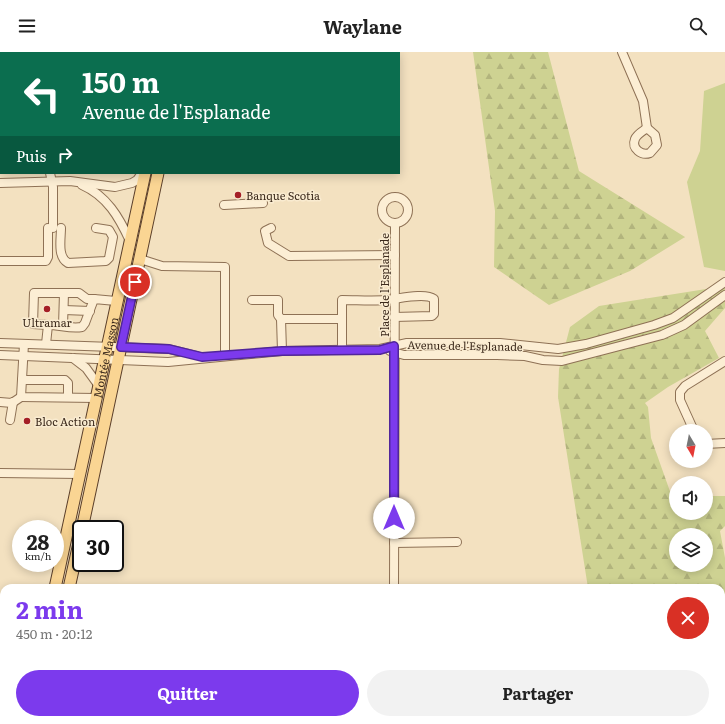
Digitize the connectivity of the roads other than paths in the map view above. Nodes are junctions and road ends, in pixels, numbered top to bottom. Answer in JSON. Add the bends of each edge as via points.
{"nodes":[{"id":1,"x":622,"y":52,"type":"edge"},
{"id":2,"x":647,"y":128,"type":"dead end"},
{"id":3,"x":143,"y":174,"type":"edge"},
{"id":4,"x":144,"y":174,"type":"edge"},
{"id":5,"x":158,"y":174,"type":"edge"},
{"id":6,"x":51,"y":177,"type":"edge"},
{"id":7,"x":70,"y":181,"type":"junction"},
{"id":8,"x":0,"y":183,"type":"edge"},
{"id":9,"x":263,"y":203,"type":"dead end"},
{"id":10,"x":224,"y":205,"type":"dead end"},
{"id":11,"x":395,"y":223,"type":"dead end"},
{"id":12,"x":54,"y":228,"type":"junction"},
{"id":13,"x":96,"y":228,"type":"dead end"},
{"id":14,"x":271,"y":228,"type":"dead end"},
{"id":15,"x":130,"y":241,"type":"junction"},
{"id":16,"x":395,"y":255,"type":"junction"},
{"id":17,"x":140,"y":259,"type":"junction"},
{"id":18,"x":0,"y":261,"type":"edge"},
{"id":19,"x":725,"y":282,"type":"edge"},
{"id":20,"x":64,"y":293,"type":"junction"},
{"id":21,"x":725,"y":295,"type":"edge"},
{"id":22,"x":394,"y":298,"type":"junction"},
{"id":23,"x":94,"y":299,"type":"junction"},
{"id":24,"x":252,"y":300,"type":"dead end"},
{"id":25,"x":116,"y":301,"type":"junction"},
{"id":26,"x":64,"y":310,"type":"junction"},
{"id":27,"x":90,"y":311,"type":"junction"},
{"id":28,"x":394,"y":318,"type":"junction"},
{"id":29,"x":281,"y":319,"type":"junction"},
{"id":30,"x":342,"y":319,"type":"junction"},
{"id":31,"x":48,"y":325,"type":"junction"},
{"id":32,"x":63,"y":326,"type":"junction"},
{"id":33,"x":0,"y":343,"type":"edge"},
{"id":34,"x":24,"y":344,"type":"junction"},
{"id":35,"x":46,"y":344,"type":"junction"},
{"id":36,"x":107,"y":346,"type":"junction"},
{"id":37,"x":121,"y":347,"type":"junction"},
{"id":38,"x":342,"y":349,"type":"junction"},
{"id":39,"x":394,"y":349,"type":"junction"},
{"id":40,"x":282,"y":351,"type":"junction"},
{"id":41,"x":0,"y":355,"type":"edge"},
{"id":42,"x":24,"y":356,"type":"junction"},
{"id":43,"x":224,"y":356,"type":"junction"},
{"id":44,"x":202,"y":357,"type":"junction"},
{"id":45,"x":73,"y":358,"type":"junction"},
{"id":46,"x":104,"y":359,"type":"junction"},
{"id":47,"x":118,"y":360,"type":"junction"},
{"id":48,"x":725,"y":361,"type":"edge"},
{"id":49,"x":22,"y":380,"type":"junction"},
{"id":50,"x":99,"y":386,"type":"junction"},
{"id":51,"x":21,"y":396,"type":"junction"},
{"id":52,"x":68,"y":397,"type":"junction"},
{"id":53,"x":96,"y":398,"type":"junction"},
{"id":54,"x":0,"y":402,"type":"edge"},
{"id":55,"x":13,"y":402,"type":"junction"},
{"id":56,"x":10,"y":420,"type":"dead end"},
{"id":57,"x":691,"y":424,"type":"edge"},
{"id":58,"x":725,"y":443,"type":"edge"},
{"id":59,"x":713,"y":444,"type":"edge"},
{"id":60,"x":0,"y":473,"type":"edge"},
{"id":61,"x":79,"y":474,"type":"junction"},
{"id":62,"x":84,"y":520,"type":"edge"},
{"id":63,"x":458,"y":542,"type":"dead end"},
{"id":64,"x":394,"y":543,"type":"junction"},
{"id":65,"x":73,"y":572,"type":"edge"},
{"id":66,"x":55,"y":584,"type":"edge"},
{"id":67,"x":70,"y":584,"type":"edge"},
{"id":68,"x":394,"y":584,"type":"edge"}],
"edges":[{"from":1,"to":2,"type":"street","via":[[643,100]]},
{"from":3,"to":7,"type":"street","via":[[135,181],[115,187]]},
{"from":4,"to":15,"type":"main road","name":"Montée Masson"},
{"from":5,"to":17,"type":"main road","name":"Montée Masson"},
{"from":6,"to":7,"type":"street"},
{"from":6,"to":8,"type":"street"},
{"from":6,"to":12,"type":"street"},
{"from":7,"to":15,"type":"street","via":[[90,189],[110,205]]},
{"from":9,"to":10,"type":"street"},
{"from":11,"to":16,"type":"street","name":"Place de l'Esplanade"},
{"from":12,"to":13,"type":"street","via":[[61,256],[68,263],[106,261],[110,258],[113,237],[110,230]]},
{"from":12,"to":18,"type":"street","via":[[46,261]]},
{"from":14,"to":16,"type":"street","via":[[265,231],[268,243],[289,256]]},
{"from":15,"to":25,"type":"main road","name":"Montée Masson"},
{"from":16,"to":22,"type":"street","name":"Place de l'Esplanade"},
{"from":17,"to":37,"type":"main road","name":"Montée Masson"},
{"from":17,"to":43,"type":"street","via":[[162,266],[225,267]]},
{"from":19,"to":39,"type":"street","name":"Avenue de l'Esplanade","via":[[673,318],[570,347],[558,349],[500,342],[407,343]]},
{"from":20,"to":23,"type":"street","via":[[79,293],[87,299]]},
{"from":20,"to":26,"type":"street"},
{"from":20,"to":31,"type":"street","via":[[34,293],[33,324]]},
{"from":21,"to":39,"type":"street","name":"Avenue de l'Esplanade","via":[[684,325],[662,335],[562,361],[504,355],[404,355]]},
{"from":22,"to":28,"type":"street","name":"Place de l'Esplanade"},
{"from":22,"to":28,"type":"street","via":[[433,298],[434,311],[430,317]]},
{"from":22,"to":30,"type":"street","via":[[342,300]]},
{"from":23,"to":25,"type":"street"},
{"from":23,"to":27,"type":"street"},
{"from":24,"to":29,"type":"street","via":[[278,300],[278,315]]},
{"from":25,"to":36,"type":"main road","name":"Montée Masson"},
{"from":26,"to":27,"type":"street"},
{"from":26,"to":32,"type":"street"},
{"from":27,"to":32,"type":"street","via":[[82,327]]},
{"from":28,"to":39,"type":"street","name":"Place de l'Esplanade"},
{"from":29,"to":30,"type":"street"},
{"from":29,"to":40,"type":"street"},
{"from":30,"to":38,"type":"street"},
{"from":31,"to":32,"type":"street"},
{"from":31,"to":35,"type":"street"},
{"from":33,"to":34,"type":"street","name":"Avenue de l'Esplanade"},
{"from":34,"to":35,"type":"street","name":"Avenue de l'Esplanade"},
{"from":34,"to":42,"type":"street"},
{"from":35,"to":36,"type":"street","name":"Avenue de l'Esplanade"},
{"from":36,"to":37,"type":"street","name":"Avenue de l'Esplanade"},
{"from":36,"to":46,"type":"main road","name":"Montée Masson"},
{"from":37,"to":44,"type":"street","name":"Avenue de l'Esplanade","via":[[169,349]]},
{"from":37,"to":47,"type":"main road","name":"Montée Masson"},
{"from":38,"to":39,"type":"street","name":"Avenue de l'Esplanade"},
{"from":38,"to":40,"type":"street","name":"Avenue de l'Esplanade"},
{"from":39,"to":64,"type":"street","name":"Place de l'Esplanade"},
{"from":40,"to":43,"type":"street","name":"Avenue de l'Esplanade"},
{"from":41,"to":42,"type":"street","name":"Avenue de l'Esplanade"},
{"from":42,"to":45,"type":"street","name":"Avenue de l'Esplanade"},
{"from":42,"to":49,"type":"street"},
{"from":43,"to":44,"type":"street","name":"Avenue de l'Esplanade"},
{"from":44,"to":47,"type":"street","name":"Avenue de l'Esplanade","via":[[168,362]]},
{"from":45,"to":46,"type":"street","name":"Avenue de l'Esplanade"},
{"from":45,"to":50,"type":"street","via":[[86,368]]},
{"from":46,"to":47,"type":"street","name":"Avenue de l'Esplanade"},
{"from":46,"to":50,"type":"main road","name":"Montée Masson"},
{"from":47,"to":62,"type":"main road","name":"Montée Masson"},
{"from":48,"to":57,"type":"street","via":[[685,386],[680,392],[680,400]]},
{"from":49,"to":51,"type":"street"},
{"from":49,"to":52,"type":"street","via":[[65,380],[68,384]]},
{"from":50,"to":53,"type":"main road","name":"Montée Masson"},
{"from":51,"to":52,"type":"street"},
{"from":51,"to":55,"type":"street"},
{"from":52,"to":53,"type":"street"},
{"from":53,"to":61,"type":"main road","name":"Montée Masson"},
{"from":54,"to":55,"type":"street"},
{"from":55,"to":56,"type":"street"},
{"from":58,"to":59,"type":"street"},
{"from":60,"to":61,"type":"street"},
{"from":61,"to":66,"type":"main road","name":"Montée Masson"},
{"from":63,"to":64,"type":"street"},
{"from":64,"to":68,"type":"street","name":"Place de l'Esplanade"},
{"from":65,"to":67,"type":"main road"}]}
